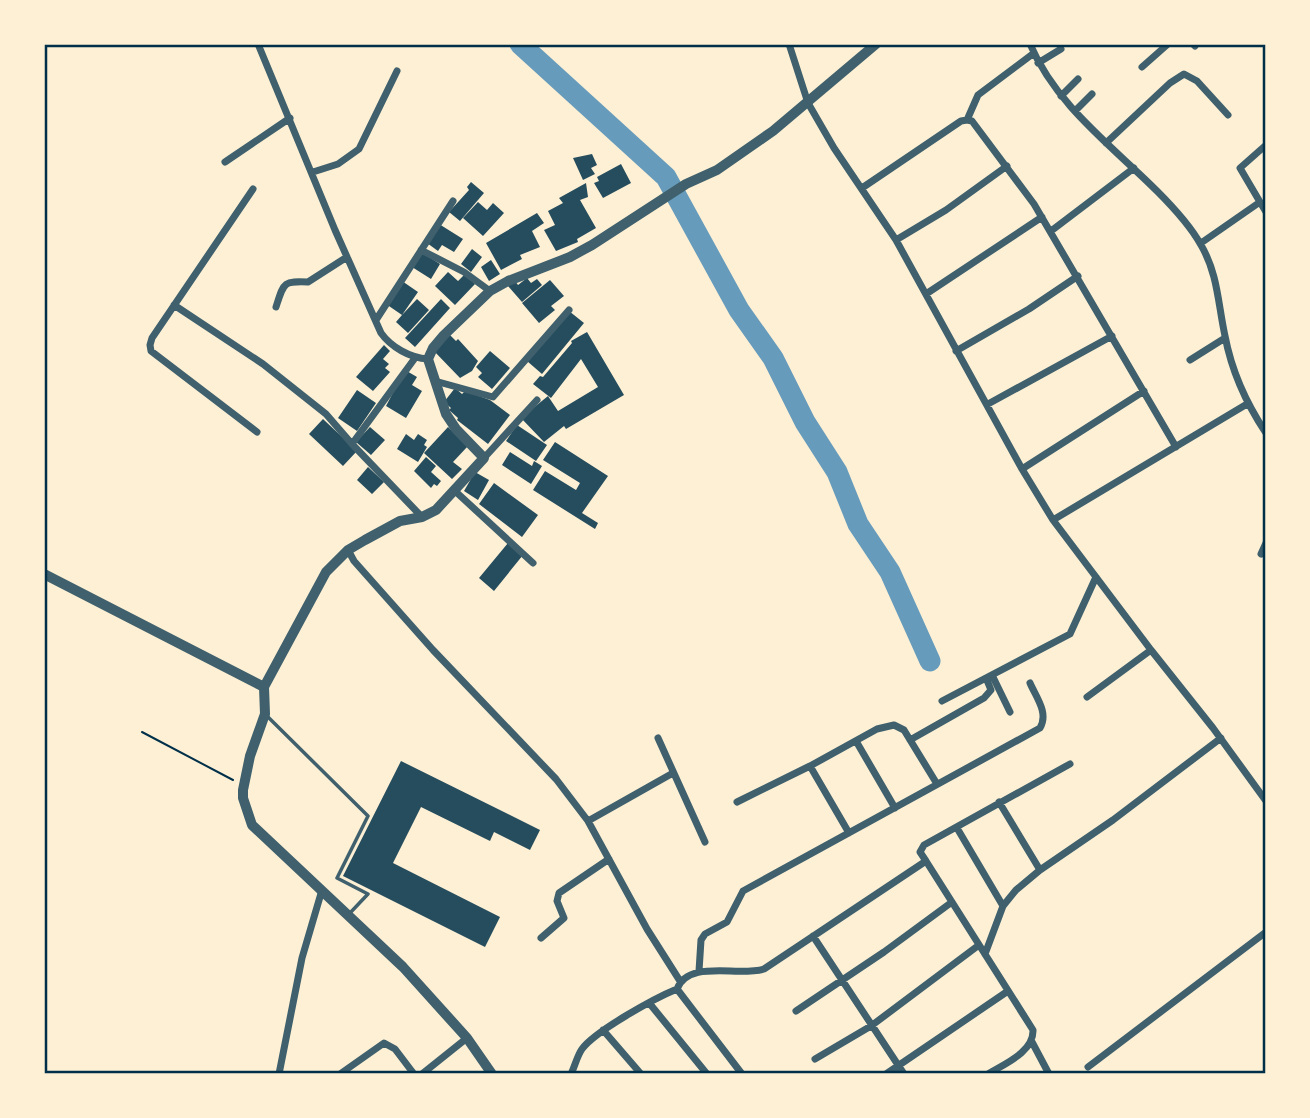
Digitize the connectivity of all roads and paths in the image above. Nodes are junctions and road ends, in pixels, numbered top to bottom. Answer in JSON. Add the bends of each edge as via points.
{"nodes":[{"id":1,"x":258,"y":44,"type":"edge"},
{"id":2,"x":789,"y":44,"type":"edge"},
{"id":3,"x":876,"y":44,"type":"edge"},
{"id":4,"x":1030,"y":44,"type":"edge"},
{"id":5,"x":1168,"y":44,"type":"edge"},
{"id":6,"x":1061,"y":49,"type":"dead end"},
{"id":7,"x":1034,"y":53,"type":"junction"},
{"id":8,"x":1038,"y":63,"type":"junction"},
{"id":9,"x":1142,"y":67,"type":"dead end"},
{"id":10,"x":397,"y":71,"type":"dead end"},
{"id":11,"x":1078,"y":79,"type":"dead end"},
{"id":12,"x":1092,"y":94,"type":"dead end"},
{"id":13,"x":1061,"y":96,"type":"junction"},
{"id":14,"x":808,"y":103,"type":"junction"},
{"id":15,"x":1075,"y":111,"type":"junction"},
{"id":16,"x":1228,"y":115,"type":"dead end"},
{"id":17,"x":290,"y":118,"type":"junction"},
{"id":18,"x":968,"y":120,"type":"junction"},
{"id":19,"x":1106,"y":143,"type":"junction"},
{"id":20,"x":1266,"y":145,"type":"edge"},
{"id":21,"x":225,"y":162,"type":"dead end"},
{"id":22,"x":1007,"y":166,"type":"junction"},
{"id":23,"x":1134,"y":169,"type":"junction"},
{"id":24,"x":313,"y":172,"type":"junction"},
{"id":25,"x":862,"y":188,"type":"junction"},
{"id":26,"x":253,"y":189,"type":"dead end"},
{"id":27,"x":453,"y":201,"type":"dead end"},
{"id":28,"x":1260,"y":202,"type":"junction"},
{"id":29,"x":1266,"y":212,"type":"edge"},
{"id":30,"x":1042,"y":217,"type":"junction"},
{"id":31,"x":1051,"y":231,"type":"junction"},
{"id":32,"x":896,"y":240,"type":"junction"},
{"id":33,"x":1203,"y":242,"type":"junction"},
{"id":34,"x":421,"y":250,"type":"junction"},
{"id":35,"x":347,"y":257,"type":"junction"},
{"id":36,"x":1078,"y":276,"type":"junction"},
{"id":37,"x":490,"y":291,"type":"junction"},
{"id":38,"x":926,"y":294,"type":"junction"},
{"id":39,"x":174,"y":305,"type":"junction"},
{"id":40,"x":276,"y":307,"type":"dead end"},
{"id":41,"x":569,"y":310,"type":"dead end"},
{"id":42,"x":376,"y":320,"type":"junction"},
{"id":43,"x":1112,"y":336,"type":"junction"},
{"id":44,"x":1225,"y":338,"type":"junction"},
{"id":45,"x":956,"y":351,"type":"junction"},
{"id":46,"x":415,"y":358,"type":"junction"},
{"id":47,"x":428,"y":359,"type":"junction"},
{"id":48,"x":1190,"y":360,"type":"dead end"},
{"id":49,"x":435,"y":381,"type":"junction"},
{"id":50,"x":1143,"y":391,"type":"junction"},
{"id":51,"x":537,"y":400,"type":"dead end"},
{"id":52,"x":988,"y":404,"type":"junction"},
{"id":53,"x":1247,"y":404,"type":"junction"},
{"id":54,"x":257,"y":432,"type":"dead end"},
{"id":55,"x":1266,"y":433,"type":"edge"},
{"id":56,"x":352,"y":444,"type":"junction"},
{"id":57,"x":1176,"y":447,"type":"junction"},
{"id":58,"x":484,"y":458,"type":"junction"},
{"id":59,"x":1022,"y":469,"type":"junction"},
{"id":60,"x":454,"y":491,"type":"junction"},
{"id":61,"x":422,"y":517,"type":"junction"},
{"id":62,"x":1053,"y":520,"type":"junction"},
{"id":63,"x":1266,"y":543,"type":"edge"},
{"id":64,"x":348,"y":550,"type":"junction"},
{"id":65,"x":1261,"y":554,"type":"dead end"},
{"id":66,"x":533,"y":563,"type":"dead end"},
{"id":67,"x":44,"y":574,"type":"edge"},
{"id":68,"x":1096,"y":577,"type":"junction"},
{"id":69,"x":1151,"y":650,"type":"junction"},
{"id":70,"x":989,"y":676,"type":"junction"},
{"id":71,"x":1030,"y":683,"type":"dead end"},
{"id":72,"x":264,"y":687,"type":"junction"},
{"id":73,"x":1087,"y":697,"type":"dead end"},
{"id":74,"x":942,"y":701,"type":"dead end"},
{"id":75,"x":1010,"y":712,"type":"dead end"},
{"id":76,"x":265,"y":714,"type":"junction"},
{"id":77,"x":142,"y":732,"type":"dead end"},
{"id":78,"x":659,"y":738,"type":"dead end"},
{"id":79,"x":1221,"y":738,"type":"junction"},
{"id":80,"x":910,"y":740,"type":"junction"},
{"id":81,"x":856,"y":741,"type":"junction"},
{"id":82,"x":1070,"y":764,"type":"dead end"},
{"id":83,"x":810,"y":766,"type":"junction"},
{"id":84,"x":673,"y":773,"type":"junction"},
{"id":85,"x":937,"y":783,"type":"junction"},
{"id":86,"x":243,"y":785,"type":"junction"},
{"id":87,"x":1266,"y":801,"type":"edge"},
{"id":88,"x":737,"y":802,"type":"dead end"},
{"id":89,"x":999,"y":802,"type":"junction"},
{"id":90,"x":895,"y":808,"type":"junction"},
{"id":91,"x":587,"y":821,"type":"junction"},
{"id":92,"x":957,"y":828,"type":"junction"},
{"id":93,"x":849,"y":833,"type":"junction"},
{"id":94,"x":705,"y":842,"type":"dead end"},
{"id":95,"x":609,"y":859,"type":"junction"},
{"id":96,"x":926,"y":861,"type":"junction"},
{"id":97,"x":1040,"y":870,"type":"junction"},
{"id":98,"x":323,"y":890,"type":"junction"},
{"id":99,"x":952,"y":902,"type":"junction"},
{"id":100,"x":1003,"y":905,"type":"junction"},
{"id":101,"x":349,"y":915,"type":"junction"},
{"id":102,"x":1266,"y":932,"type":"edge"},
{"id":103,"x":813,"y":936,"type":"junction"},
{"id":104,"x":541,"y":938,"type":"dead end"},
{"id":105,"x":979,"y":945,"type":"junction"},
{"id":106,"x":985,"y":954,"type":"junction"},
{"id":107,"x":699,"y":971,"type":"junction"},
{"id":108,"x":842,"y":981,"type":"junction"},
{"id":109,"x":678,"y":985,"type":"junction"},
{"id":110,"x":1008,"y":991,"type":"junction"},
{"id":111,"x":650,"y":1004,"type":"junction"},
{"id":112,"x":796,"y":1011,"type":"dead end"},
{"id":113,"x":871,"y":1026,"type":"junction"},
{"id":114,"x":603,"y":1030,"type":"junction"},
{"id":115,"x":467,"y":1038,"type":"junction"},
{"id":116,"x":1032,"y":1042,"type":"junction"},
{"id":117,"x":815,"y":1059,"type":"dead end"},
{"id":118,"x":898,"y":1065,"type":"junction"},
{"id":119,"x":1088,"y":1068,"type":"dead end"},
{"id":120,"x":279,"y":1074,"type":"edge"},
{"id":121,"x":340,"y":1074,"type":"edge"},
{"id":122,"x":414,"y":1074,"type":"edge"},
{"id":123,"x":422,"y":1074,"type":"edge"},
{"id":124,"x":492,"y":1074,"type":"edge"},
{"id":125,"x":573,"y":1074,"type":"edge"},
{"id":126,"x":641,"y":1074,"type":"edge"},
{"id":127,"x":707,"y":1074,"type":"edge"},
{"id":128,"x":742,"y":1074,"type":"edge"},
{"id":129,"x":886,"y":1074,"type":"edge"},
{"id":130,"x":904,"y":1074,"type":"edge"},
{"id":131,"x":988,"y":1074,"type":"edge"},
{"id":132,"x":1049,"y":1074,"type":"edge"}],
"edges":[{"from":1,"to":17,"type":"street"},
{"from":2,"to":14,"type":"street"},
{"from":3,"to":14,"type":"street"},
{"from":4,"to":7,"type":"street"},
{"from":5,"to":9,"type":"street"},
{"from":6,"to":8,"type":"street"},
{"from":7,"to":8,"type":"street"},
{"from":7,"to":18,"type":"street","via":[[978,95]]},
{"from":8,"to":13,"type":"street"},
{"from":10,"to":24,"type":"street","via":[[359,149],[338,164]]},
{"from":11,"to":13,"type":"street"},
{"from":12,"to":15,"type":"street"},
{"from":13,"to":15,"type":"street"},
{"from":14,"to":25,"type":"street"},
{"from":14,"to":37,"type":"street","via":[[717,170],[686,184],[592,245]]},
{"from":15,"to":19,"type":"street"},
{"from":16,"to":19,"type":"street","via":[[1197,81],[1184,74]]},
{"from":17,"to":21,"type":"street"},
{"from":17,"to":24,"type":"street"},
{"from":18,"to":22,"type":"street"},
{"from":18,"to":25,"type":"street"},
{"from":19,"to":23,"type":"street"},
{"from":20,"to":28,"type":"street","via":[[1240,168]]},
{"from":22,"to":30,"type":"street"},
{"from":22,"to":32,"type":"street"},
{"from":23,"to":31,"type":"street"},
{"from":23,"to":33,"type":"street"},
{"from":24,"to":35,"type":"street"},
{"from":25,"to":32,"type":"street"},
{"from":26,"to":39,"type":"street"},
{"from":27,"to":34,"type":"street"},
{"from":28,"to":29,"type":"street"},
{"from":28,"to":33,"type":"street"},
{"from":30,"to":31,"type":"street"},
{"from":30,"to":38,"type":"street"},
{"from":31,"to":36,"type":"street"},
{"from":32,"to":38,"type":"street"},
{"from":33,"to":44,"type":"street","via":[[1217,283]]},
{"from":34,"to":37,"type":"street"},
{"from":34,"to":42,"type":"street"},
{"from":35,"to":40,"type":"street","via":[[308,282],[288,282]]},
{"from":35,"to":42,"type":"street"},
{"from":36,"to":43,"type":"street"},
{"from":36,"to":45,"type":"street"},
{"from":37,"to":47,"type":"street","via":[[444,335]]},
{"from":38,"to":45,"type":"street"},
{"from":39,"to":54,"type":"street","via":[[152,338],[151,351]]},
{"from":39,"to":56,"type":"street","via":[[281,377],[326,414]]},
{"from":41,"to":49,"type":"street","via":[[494,397]]},
{"from":42,"to":46,"type":"street","via":[[385,338]]},
{"from":43,"to":50,"type":"street"},
{"from":43,"to":52,"type":"street"},
{"from":44,"to":48,"type":"street"},
{"from":44,"to":53,"type":"street"},
{"from":45,"to":52,"type":"street"},
{"from":46,"to":47,"type":"street"},
{"from":46,"to":56,"type":"street"},
{"from":47,"to":49,"type":"street"},
{"from":49,"to":58,"type":"street","via":[[450,421]]},
{"from":50,"to":57,"type":"street"},
{"from":50,"to":59,"type":"street"},
{"from":51,"to":58,"type":"street"},
{"from":52,"to":59,"type":"street"},
{"from":53,"to":55,"type":"street"},
{"from":53,"to":57,"type":"street"},
{"from":56,"to":61,"type":"street"},
{"from":57,"to":62,"type":"street"},
{"from":58,"to":60,"type":"street"},
{"from":59,"to":62,"type":"street"},
{"from":60,"to":61,"type":"street"},
{"from":60,"to":66,"type":"street"},
{"from":61,"to":64,"type":"street","via":[[400,521]]},
{"from":62,"to":68,"type":"street"},
{"from":63,"to":65,"type":"street"},
{"from":64,"to":72,"type":"street","via":[[316,588]]},
{"from":64,"to":91,"type":"street","via":[[433,650],[556,779]]},
{"from":67,"to":72,"type":"street"},
{"from":68,"to":69,"type":"street"},
{"from":68,"to":70,"type":"street","via":[[1070,634]]},
{"from":69,"to":73,"type":"street"},
{"from":69,"to":79,"type":"street"},
{"from":70,"to":74,"type":"street"},
{"from":70,"to":75,"type":"street"},
{"from":70,"to":80,"type":"street","via":[[991,690],[984,698]]},
{"from":71,"to":85,"type":"street","via":[[1044,715],[1040,728]]},
{"from":72,"to":76,"type":"street"},
{"from":76,"to":86,"type":"street"},
{"from":76,"to":101,"type":"lane","via":[[368,816],[337,878],[368,894]]},
{"from":77,"to":86,"type":"path"},
{"from":78,"to":84,"type":"street"},
{"from":79,"to":87,"type":"street"},
{"from":79,"to":97,"type":"street"},
{"from":80,"to":81,"type":"street","via":[[894,725]]},
{"from":80,"to":85,"type":"street"},
{"from":81,"to":83,"type":"street"},
{"from":81,"to":90,"type":"street"},
{"from":82,"to":89,"type":"street"},
{"from":83,"to":88,"type":"street"},
{"from":83,"to":93,"type":"street"},
{"from":84,"to":91,"type":"street"},
{"from":84,"to":94,"type":"street"},
{"from":85,"to":90,"type":"street"},
{"from":86,"to":98,"type":"street","via":[[252,825]]},
{"from":89,"to":92,"type":"street"},
{"from":89,"to":97,"type":"street"},
{"from":90,"to":93,"type":"street"},
{"from":91,"to":95,"type":"street"},
{"from":92,"to":96,"type":"street","via":[[922,846]]},
{"from":92,"to":100,"type":"street"},
{"from":93,"to":107,"type":"street","via":[[743,891],[727,922],[701,940]]},
{"from":95,"to":104,"type":"street","via":[[559,893],[556,901],[564,918]]},
{"from":95,"to":109,"type":"street"},
{"from":96,"to":99,"type":"street"},
{"from":96,"to":103,"type":"street"},
{"from":97,"to":100,"type":"street"},
{"from":98,"to":101,"type":"street"},
{"from":98,"to":120,"type":"street","via":[[302,958]]},
{"from":99,"to":105,"type":"street"},
{"from":99,"to":108,"type":"street"},
{"from":100,"to":106,"type":"street"},
{"from":101,"to":115,"type":"street"},
{"from":102,"to":119,"type":"street"},
{"from":103,"to":107,"type":"street","via":[[752,972]]},
{"from":103,"to":108,"type":"street"},
{"from":105,"to":106,"type":"street"},
{"from":105,"to":113,"type":"street"},
{"from":106,"to":110,"type":"street"},
{"from":107,"to":109,"type":"street"},
{"from":108,"to":112,"type":"street"},
{"from":108,"to":113,"type":"street"},
{"from":109,"to":111,"type":"street"},
{"from":109,"to":128,"type":"street"},
{"from":110,"to":116,"type":"street","via":[[1033,1030]]},
{"from":110,"to":118,"type":"street"},
{"from":111,"to":114,"type":"street"},
{"from":111,"to":127,"type":"street"},
{"from":113,"to":117,"type":"street"},
{"from":113,"to":118,"type":"street"},
{"from":114,"to":125,"type":"street","via":[[580,1052]]},
{"from":114,"to":126,"type":"street"},
{"from":115,"to":123,"type":"street"},
{"from":115,"to":124,"type":"street"},
{"from":116,"to":131,"type":"street"},
{"from":116,"to":132,"type":"street"},
{"from":118,"to":129,"type":"street"},
{"from":118,"to":130,"type":"street"},
{"from":121,"to":122,"type":"street","via":[[384,1043],[395,1049]]}]}
